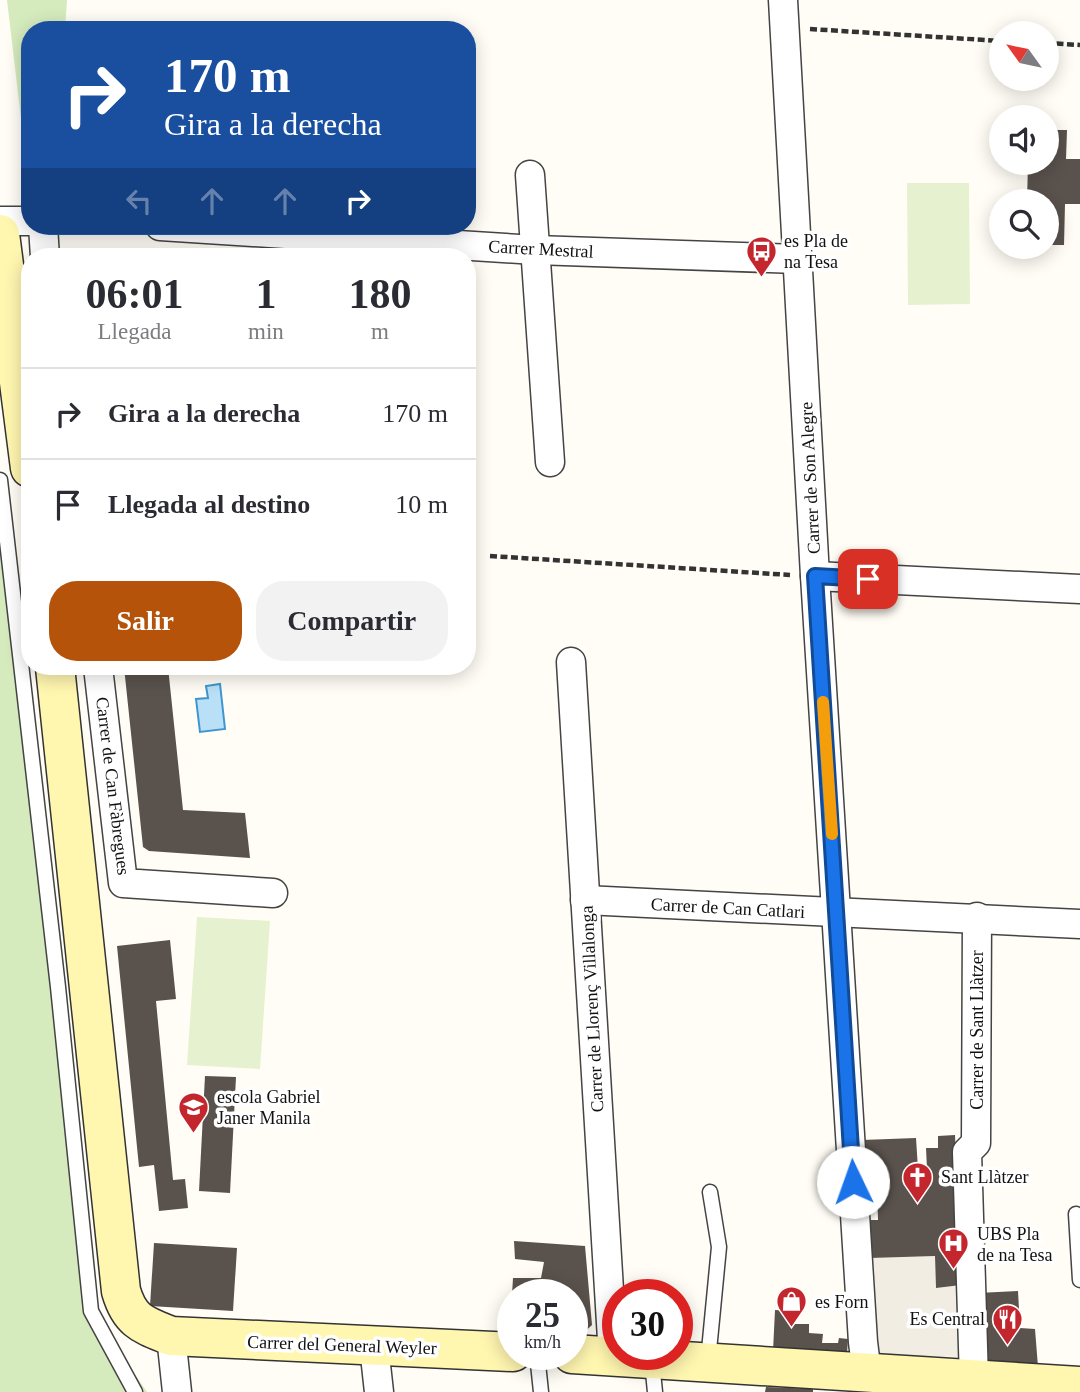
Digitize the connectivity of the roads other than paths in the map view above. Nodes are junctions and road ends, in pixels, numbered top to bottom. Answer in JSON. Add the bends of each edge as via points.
{"nodes":[{"id":1,"x":783,"y":0,"type":"edge"},
{"id":2,"x":530,"y":175,"type":"dead end"},
{"id":3,"x":0,"y":221,"type":"edge"},
{"id":4,"x":21,"y":221,"type":"edge"},
{"id":5,"x":0,"y":234,"type":"edge"},
{"id":6,"x":301,"y":235,"type":"edge"},
{"id":7,"x":535,"y":250,"type":"junction"},
{"id":8,"x":797,"y":259,"type":"junction"},
{"id":9,"x":21,"y":397,"type":"edge"},
{"id":10,"x":550,"y":462,"type":"dead end"},
{"id":11,"x":0,"y":480,"type":"edge"},
{"id":12,"x":815,"y":576,"type":"junction"},
{"id":13,"x":1080,"y":589,"type":"edge"},
{"id":14,"x":571,"y":662,"type":"dead end"},
{"id":15,"x":21,"y":664,"type":"edge"},
{"id":16,"x":22,"y":675,"type":"edge"},
{"id":17,"x":56,"y":675,"type":"edge"},
{"id":18,"x":99,"y":675,"type":"edge"},
{"id":19,"x":273,"y":893,"type":"dead end"},
{"id":20,"x":585,"y":900,"type":"junction"},
{"id":21,"x":837,"y":914,"type":"junction"},
{"id":22,"x":977,"y":917,"type":"junction"},
{"id":23,"x":1080,"y":924,"type":"edge"},
{"id":24,"x":709,"y":1192,"type":"dead end"},
{"id":25,"x":1076,"y":1214,"type":"dead end"},
{"id":26,"x":608,"y":1279,"type":"edge"},
{"id":27,"x":1080,"y":1280,"type":"edge"},
{"id":28,"x":172,"y":1336,"type":"junction"},
{"id":29,"x":374,"y":1347,"type":"junction"},
{"id":30,"x":497,"y":1351,"type":"edge"},
{"id":31,"x":708,"y":1363,"type":"junction"},
{"id":32,"x":539,"y":1370,"type":"edge"},
{"id":33,"x":867,"y":1374,"type":"junction"},
{"id":34,"x":654,"y":1375,"type":"edge"},
{"id":35,"x":981,"y":1384,"type":"edge"},
{"id":36,"x":1080,"y":1386,"type":"edge"},
{"id":37,"x":135,"y":1392,"type":"edge"},
{"id":38,"x":177,"y":1392,"type":"edge"},
{"id":39,"x":379,"y":1392,"type":"edge"},
{"id":40,"x":541,"y":1392,"type":"edge"}],
"edges":[{"from":1,"to":8,"type":"street","name":"Carrer de Son Alegre"},
{"from":2,"to":7,"type":"street"},
{"from":3,"to":4,"type":"street"},
{"from":5,"to":9,"type":"street"},
{"from":6,"to":7,"type":"street","name":"Carrer Mestral"},
{"from":7,"to":8,"type":"street","name":"Carrer Mestral"},
{"from":7,"to":10,"type":"street"},
{"from":8,"to":12,"type":"street","name":"Carrer de Son Alegre"},
{"from":11,"to":15,"type":"lane"},
{"from":12,"to":13,"type":"street"},
{"from":12,"to":21,"type":"street","name":"Carrer de Son Alegre"},
{"from":14,"to":20,"type":"street","name":"Carrer de Llorenç Villalonga"},
{"from":16,"to":37,"type":"lane","via":[[91,1311]]},
{"from":17,"to":28,"type":"street","name":"Carrer del General Weyler","via":[[121,1291],[126,1310],[142,1325]]},
{"from":18,"to":19,"type":"street","name":"Carrer de Can Fàbregues","via":[[123,883]]},
{"from":20,"to":21,"type":"street","name":"Carrer de Can Catlari"},
{"from":20,"to":26,"type":"street","name":"Carrer de Llorenç Villalonga"},
{"from":21,"to":22,"type":"street","name":"Carrer de Can Catlari"},
{"from":21,"to":33,"type":"street","name":"Carrer de Son Alegre"},
{"from":22,"to":23,"type":"street","name":"Carrer de Can Catlari"},
{"from":22,"to":35,"type":"street","name":"Carrer de Sant Llàtzer","via":[[976,1143],[967,1152]]},
{"from":24,"to":31,"type":"lane","via":[[719,1248]]},
{"from":25,"to":27,"type":"lane"},
{"from":28,"to":29,"type":"street","name":"Carrer del General Weyler"},
{"from":28,"to":38,"type":"street"},
{"from":29,"to":30,"type":"street","name":"Carrer del General Weyler"},
{"from":29,"to":39,"type":"street"},
{"from":31,"to":33,"type":"street"},
{"from":31,"to":34,"type":"street"},
{"from":32,"to":40,"type":"lane"},
{"from":33,"to":35,"type":"street"},
{"from":35,"to":36,"type":"street"}]}
